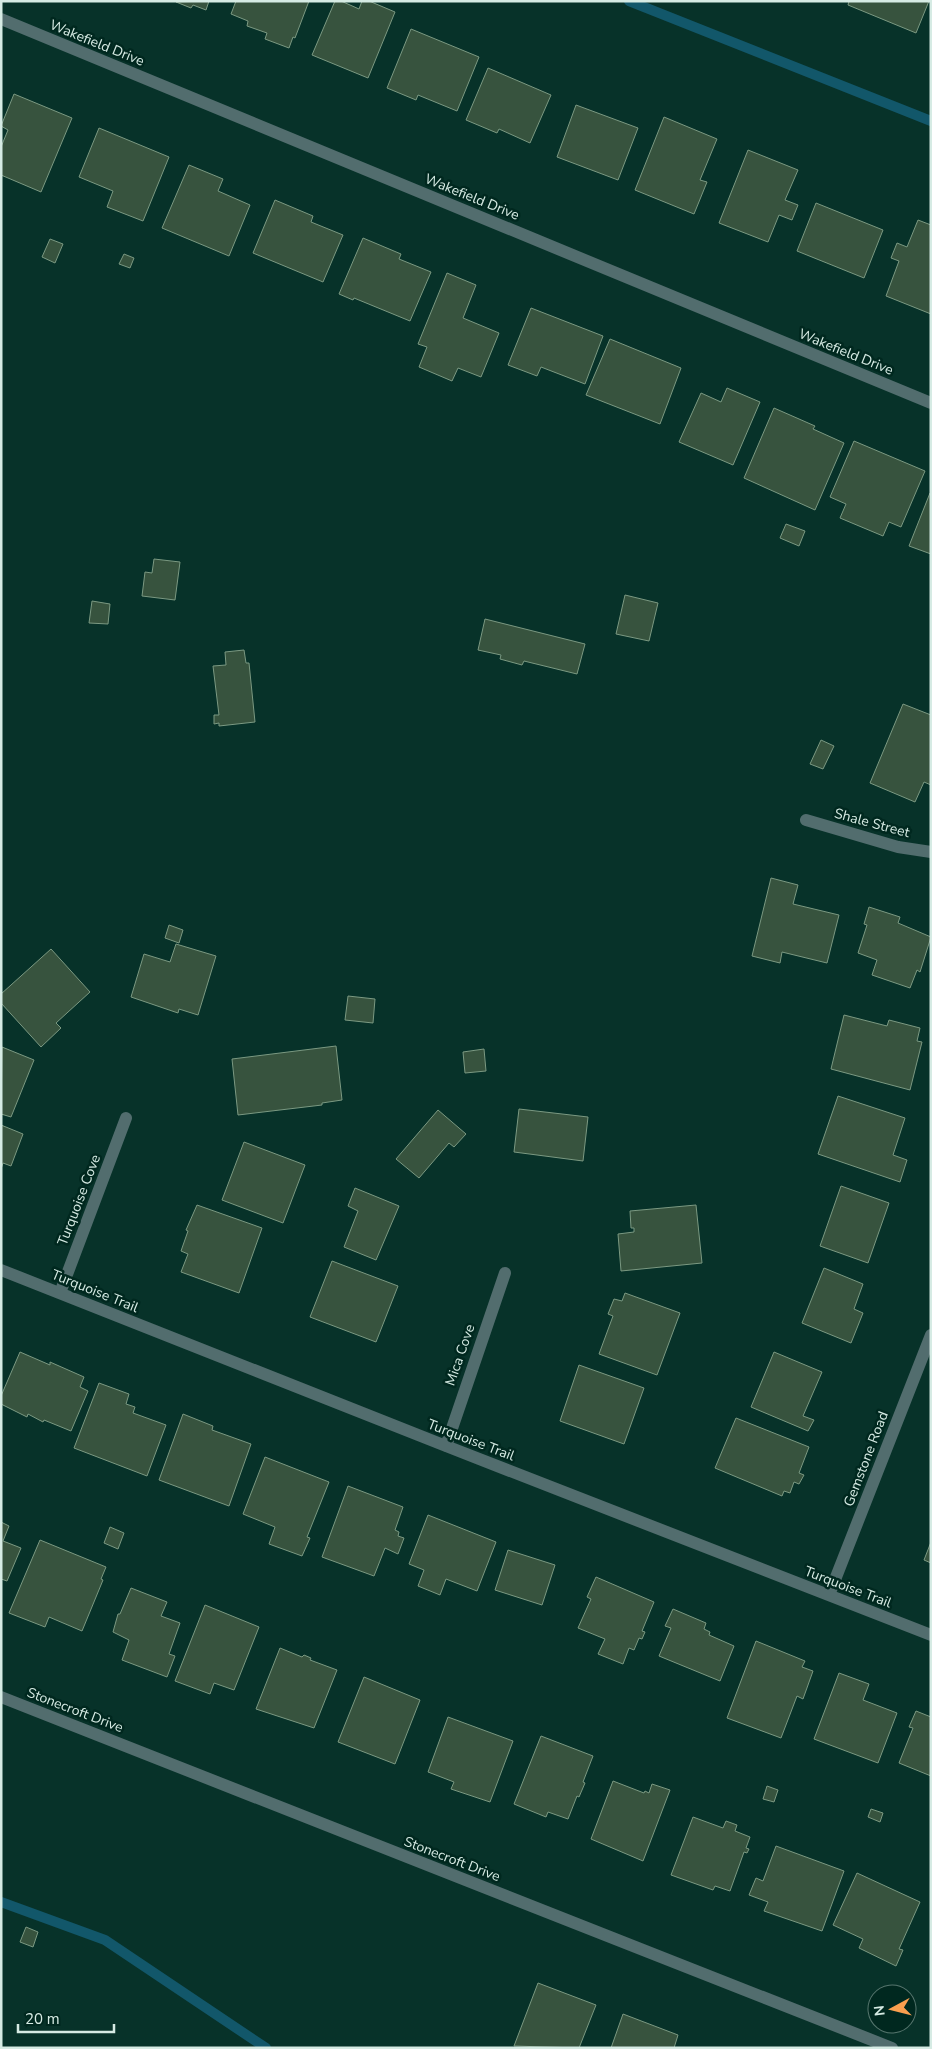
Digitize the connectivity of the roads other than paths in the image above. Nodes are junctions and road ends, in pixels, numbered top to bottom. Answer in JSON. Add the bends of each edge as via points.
{"nodes":[{"id":1,"x":1,"y":19,"type":"edge"},
{"id":2,"x":931,"y":403,"type":"edge"},
{"id":3,"x":806,"y":820,"type":"dead end"},
{"id":4,"x":931,"y":852,"type":"edge"},
{"id":5,"x":126,"y":1118,"type":"dead end"},
{"id":6,"x":1,"y":1270,"type":"edge"},
{"id":7,"x":505,"y":1273,"type":"dead end"},
{"id":8,"x":60,"y":1293,"type":"junction"},
{"id":9,"x":931,"y":1335,"type":"edge"},
{"id":10,"x":446,"y":1446,"type":"junction"},
{"id":11,"x":829,"y":1595,"type":"junction"},
{"id":12,"x":931,"y":1635,"type":"edge"},
{"id":13,"x":1,"y":1697,"type":"edge"},
{"id":14,"x":892,"y":2048,"type":"edge"}],
"edges":[{"from":1,"to":2,"type":"street","name":"Wakefield Drive"},
{"from":3,"to":4,"type":"street","name":"Shale Street","via":[[898,847]]},
{"from":5,"to":8,"type":"street","name":"Turquoise Cove"},
{"from":6,"to":8,"type":"street","name":"Turquoise Trail"},
{"from":7,"to":10,"type":"street","name":"Mica Cove"},
{"from":8,"to":10,"type":"street","name":"Turquoise Trail"},
{"from":9,"to":11,"type":"street","name":"Gemstone Road"},
{"from":10,"to":11,"type":"street","name":"Turquoise Trail"},
{"from":11,"to":12,"type":"street","name":"Turquoise Trail"},
{"from":13,"to":14,"type":"street","name":"Stonecroft Drive"}]}
